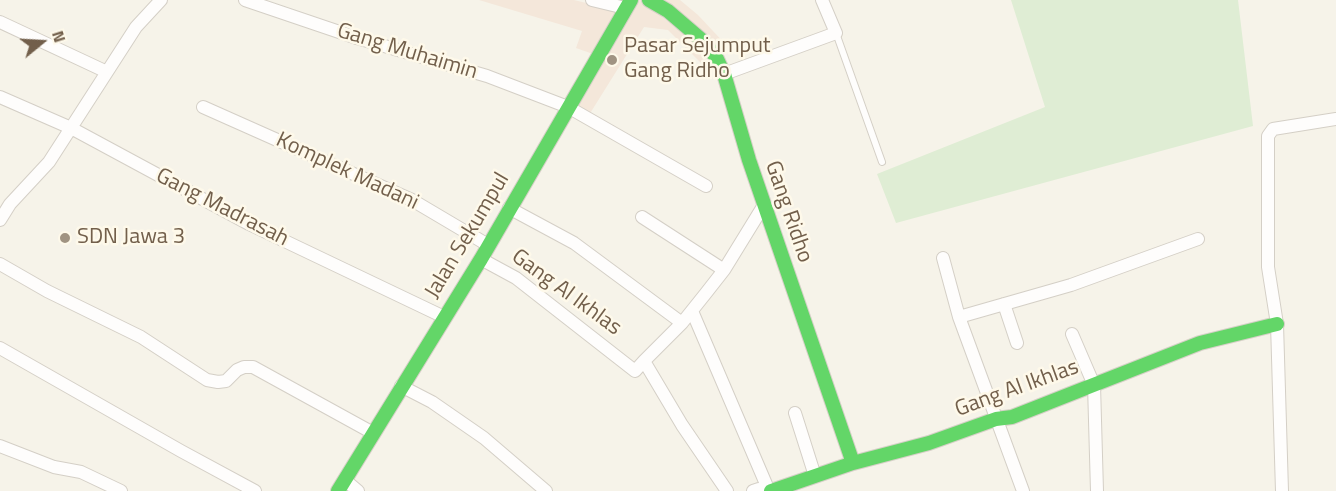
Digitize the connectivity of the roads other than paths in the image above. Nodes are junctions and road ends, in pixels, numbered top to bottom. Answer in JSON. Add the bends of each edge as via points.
{"nodes":[{"id":1,"x":160,"y":0,"type":"edge"},
{"id":2,"x":245,"y":0,"type":"edge"},
{"id":3,"x":592,"y":0,"type":"edge"},
{"id":4,"x":649,"y":0,"type":"edge"},
{"id":5,"x":822,"y":0,"type":"edge"},
{"id":6,"x":628,"y":4,"type":"edge"},
{"id":7,"x":0,"y":22,"type":"edge"},
{"id":8,"x":836,"y":33,"type":"junction"},
{"id":9,"x":106,"y":72,"type":"junction"},
{"id":10,"x":724,"y":74,"type":"junction"},
{"id":11,"x":0,"y":97,"type":"edge"},
{"id":12,"x":204,"y":107,"type":"dead end"},
{"id":13,"x":568,"y":107,"type":"junction"},
{"id":14,"x":1336,"y":119,"type":"edge"},
{"id":15,"x":71,"y":128,"type":"junction"},
{"id":16,"x":882,"y":162,"type":"dead end"},
{"id":17,"x":706,"y":186,"type":"dead end"},
{"id":18,"x":764,"y":205,"type":"junction"},
{"id":19,"x":509,"y":208,"type":"junction"},
{"id":20,"x":642,"y":217,"type":"dead end"},
{"id":21,"x":0,"y":220,"type":"edge"},
{"id":22,"x":1198,"y":239,"type":"dead end"},
{"id":23,"x":488,"y":245,"type":"junction"},
{"id":24,"x":943,"y":258,"type":"dead end"},
{"id":25,"x":481,"y":259,"type":"junction"},
{"id":26,"x":0,"y":264,"type":"edge"},
{"id":27,"x":724,"y":270,"type":"junction"},
{"id":28,"x":1004,"y":304,"type":"junction"},
{"id":29,"x":692,"y":311,"type":"junction"},
{"id":30,"x":444,"y":317,"type":"junction"},
{"id":31,"x":959,"y":317,"type":"junction"},
{"id":32,"x":682,"y":323,"type":"junction"},
{"id":33,"x":1277,"y":324,"type":"junction"},
{"id":34,"x":1072,"y":334,"type":"dead end"},
{"id":35,"x":1017,"y":343,"type":"dead end"},
{"id":36,"x":0,"y":348,"type":"edge"},
{"id":37,"x":644,"y":362,"type":"junction"},
{"id":38,"x":1094,"y":385,"type":"junction"},
{"id":39,"x":401,"y":386,"type":"junction"},
{"id":40,"x":795,"y":413,"type":"dead end"},
{"id":41,"x":996,"y":419,"type":"junction"},
{"id":42,"x":373,"y":433,"type":"junction"},
{"id":43,"x":0,"y":446,"type":"edge"},
{"id":44,"x":853,"y":463,"type":"junction"},
{"id":45,"x":815,"y":476,"type":"junction"},
{"id":46,"x":342,"y":486,"type":"edge"},
{"id":47,"x":121,"y":491,"type":"edge"},
{"id":48,"x":255,"y":491,"type":"edge"},
{"id":49,"x":358,"y":491,"type":"edge"},
{"id":50,"x":546,"y":491,"type":"edge"},
{"id":51,"x":727,"y":491,"type":"edge"},
{"id":52,"x":753,"y":491,"type":"edge"},
{"id":53,"x":769,"y":491,"type":"edge"},
{"id":54,"x":1023,"y":491,"type":"edge"},
{"id":55,"x":1097,"y":491,"type":"edge"},
{"id":56,"x":1281,"y":491,"type":"edge"}],
"edges":[{"from":1,"to":9,"type":"street"},
{"from":2,"to":13,"type":"street","name":"Gang Muhaimin","via":[[487,76]]},
{"from":3,"to":6,"type":"street"},
{"from":4,"to":10,"type":"street","name":"Gang Ridho","via":[[668,10],[703,41]]},
{"from":5,"to":8,"type":"street"},
{"from":6,"to":13,"type":"street","name":"Jalan Sekumpul"},
{"from":7,"to":9,"type":"street"},
{"from":8,"to":10,"type":"street"},
{"from":8,"to":16,"type":"lane"},
{"from":9,"to":15,"type":"street"},
{"from":10,"to":18,"type":"street","name":"Gang Ridho"},
{"from":11,"to":15,"type":"street","name":"Gang Madrasah"},
{"from":12,"to":23,"type":"street","name":"Komplek Madani","via":[[412,200]]},
{"from":13,"to":17,"type":"street","name":"Gang Muhaimin"},
{"from":13,"to":19,"type":"street","name":"Jalan Sekumpul"},
{"from":14,"to":33,"type":"street","via":[[1273,129],[1268,136],[1268,267]]},
{"from":15,"to":21,"type":"street","via":[[50,162]]},
{"from":15,"to":30,"type":"street","name":"Gang Madrasah","via":[[249,224]]},
{"from":18,"to":27,"type":"street"},
{"from":18,"to":44,"type":"street","name":"Gang Ridho"},
{"from":19,"to":23,"type":"street","name":"Jalan Sekumpul"},
{"from":19,"to":32,"type":"street","via":[[574,243]]},
{"from":20,"to":27,"type":"street"},
{"from":22,"to":28,"type":"street","via":[[1071,285]]},
{"from":23,"to":25,"type":"street","name":"Jalan Sekumpul"},
{"from":24,"to":31,"type":"street"},
{"from":25,"to":30,"type":"street","name":"Jalan Sekumpul"},
{"from":25,"to":37,"type":"street","name":"Gang Al Ikhlas","via":[[516,278],[635,371]]},
{"from":26,"to":42,"type":"street","via":[[141,337],[207,380],[226,381],[237,370],[253,367]]},
{"from":27,"to":29,"type":"street"},
{"from":28,"to":31,"type":"street"},
{"from":28,"to":35,"type":"street"},
{"from":29,"to":32,"type":"street"},
{"from":29,"to":53,"type":"street"},
{"from":30,"to":39,"type":"street","name":"Jalan Sekumpul"},
{"from":31,"to":41,"type":"street"},
{"from":32,"to":37,"type":"street"},
{"from":33,"to":38,"type":"street","name":"Gang Al Ikhlas","via":[[1200,343]]},
{"from":33,"to":56,"type":"street"},
{"from":34,"to":38,"type":"street"},
{"from":36,"to":48,"type":"street"},
{"from":37,"to":51,"type":"street"},
{"from":38,"to":41,"type":"street","name":"Gang Al Ikhlas","via":[[1012,417]]},
{"from":38,"to":55,"type":"street"},
{"from":39,"to":42,"type":"street","name":"Jalan Sekumpul"},
{"from":39,"to":50,"type":"street","via":[[484,438]]},
{"from":40,"to":45,"type":"street"},
{"from":41,"to":44,"type":"street","name":"Gang Al Ikhlas","via":[[929,443]]},
{"from":41,"to":54,"type":"street"},
{"from":42,"to":46,"type":"street","name":"Jalan Sekumpul"},
{"from":43,"to":47,"type":"street","via":[[81,472]]},
{"from":44,"to":45,"type":"street","name":"Gang Al Ikhlas"},
{"from":45,"to":53,"type":"street","name":"Gang Al Ikhlas"},
{"from":46,"to":49,"type":"street"},
{"from":52,"to":53,"type":"street","name":"Gang Al Ikhlas"}]}
